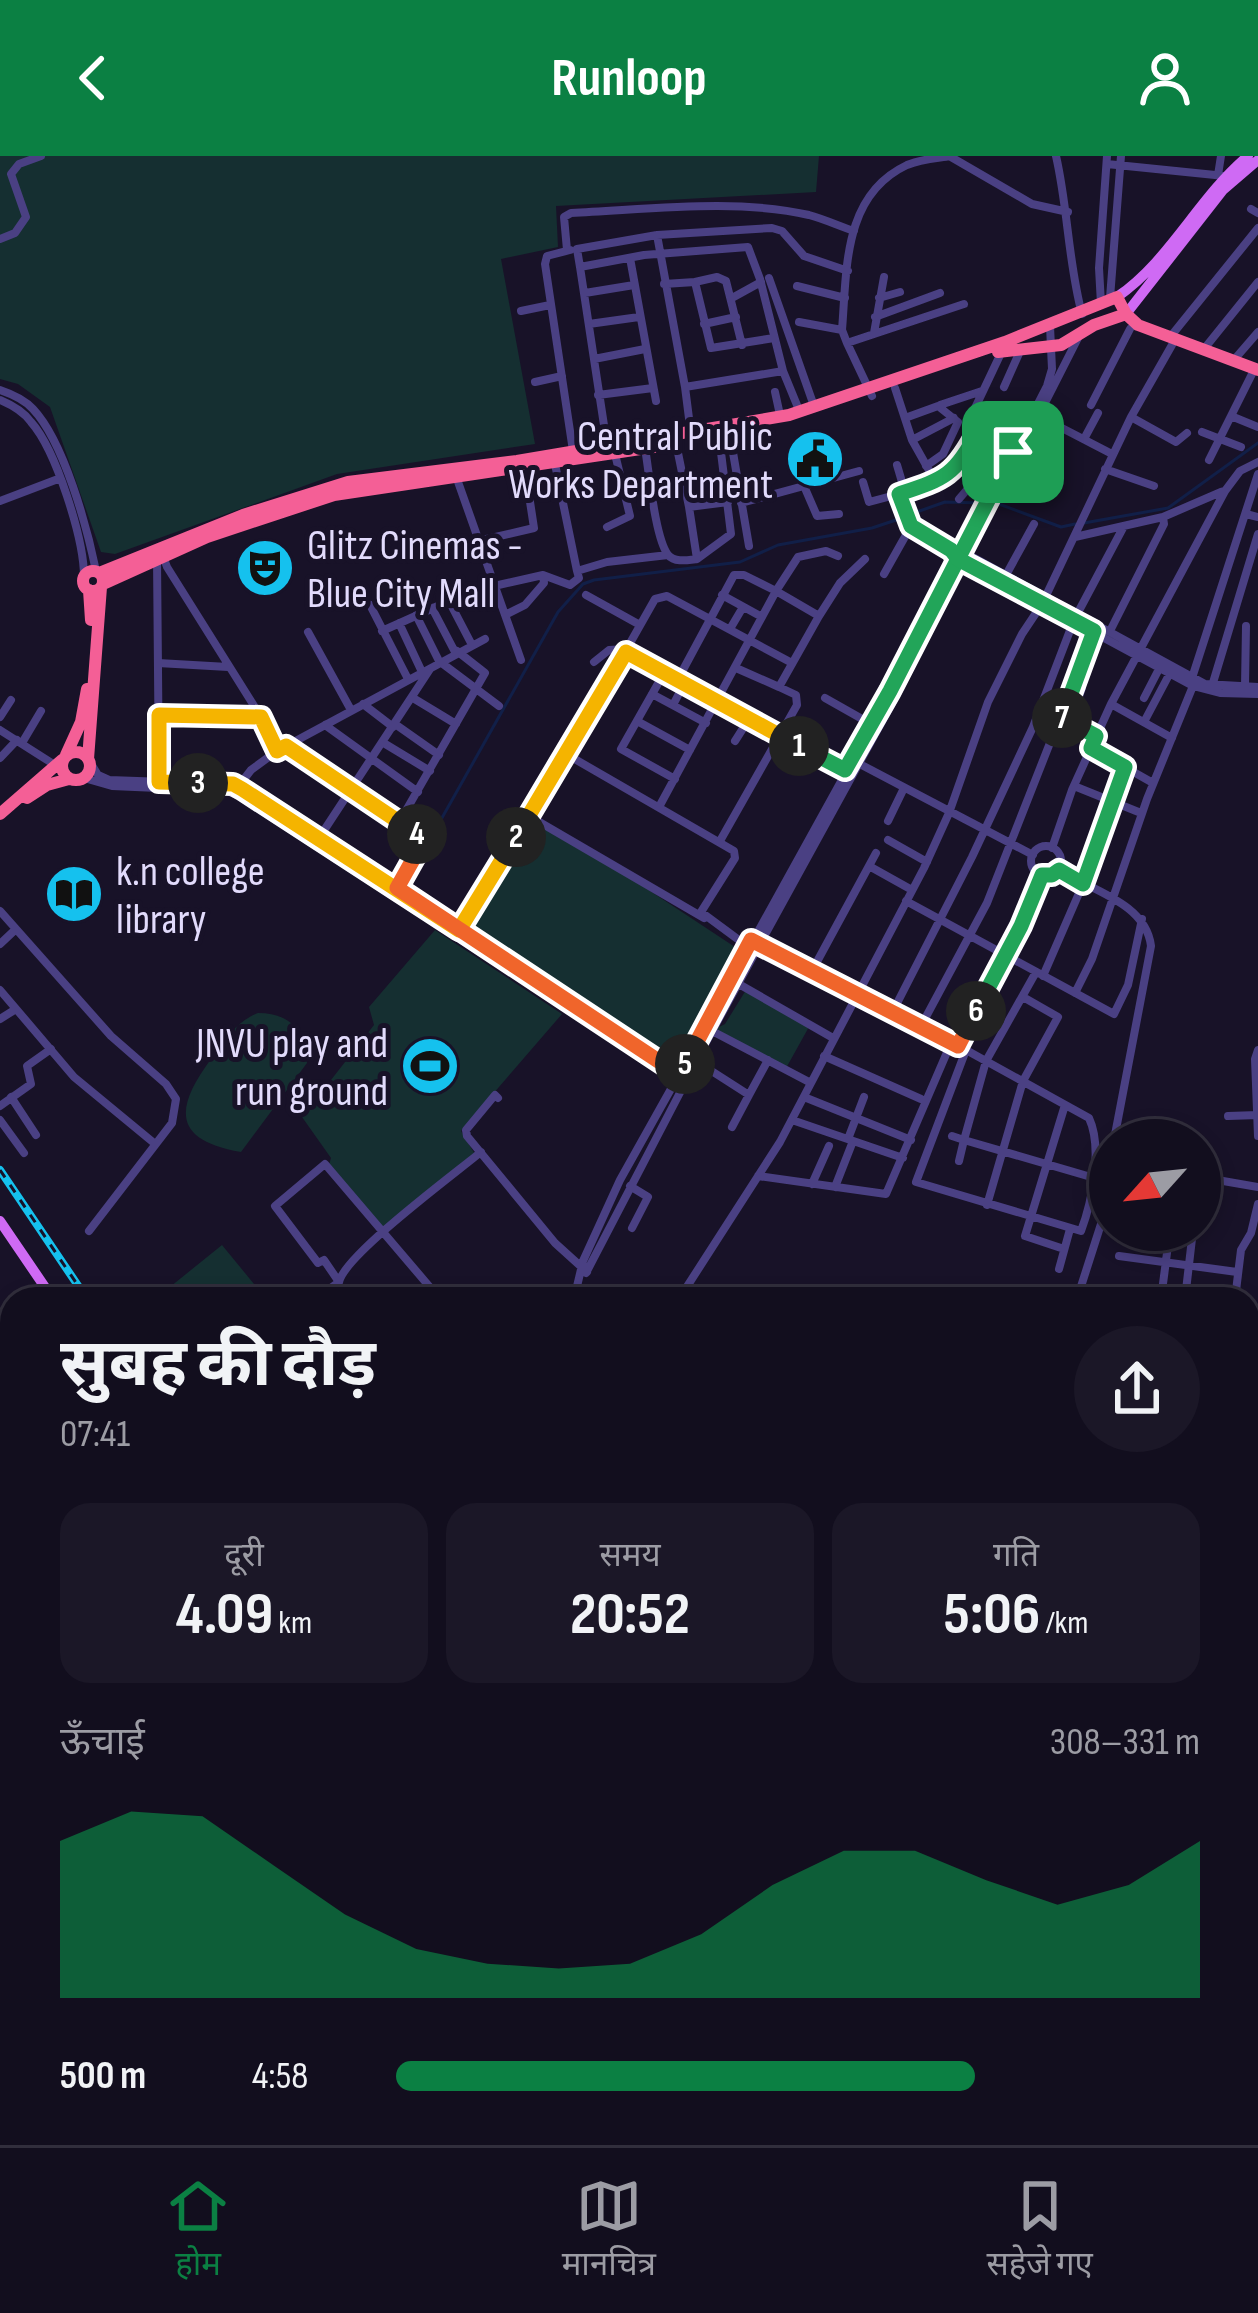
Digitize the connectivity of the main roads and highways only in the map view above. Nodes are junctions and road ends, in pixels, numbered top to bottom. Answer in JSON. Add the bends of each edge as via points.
{"nodes":[{"id":1,"x":1248,"y":156,"type":"edge"},
{"id":2,"x":1258,"y":160,"type":"edge"},
{"id":3,"x":1109,"y":301,"type":"junction"},
{"id":4,"x":1128,"y":321,"type":"junction"},
{"id":5,"x":1171,"y":341,"type":"junction"},
{"id":6,"x":1256,"y":374,"type":"edge"},
{"id":7,"x":871,"y":392,"type":"junction"},
{"id":8,"x":611,"y":449,"type":"junction"},
{"id":9,"x":95,"y":580,"type":"junction"},
{"id":10,"x":61,"y":760,"type":"junction"},
{"id":11,"x":89,"y":760,"type":"junction"},
{"id":12,"x":76,"y":778,"type":"junction"},
{"id":13,"x":0,"y":818,"type":"edge"},
{"id":14,"x":0,"y":1220,"type":"edge"},
{"id":15,"x":0,"y":1232,"type":"edge"},
{"id":16,"x":40,"y":1287,"type":"edge"},
{"id":17,"x":42,"y":1287,"type":"edge"}],
"edges":[{"from":1,"to":3,"type":"main road","via":[[1221,176],[1141,280]]},
{"from":2,"to":4,"type":"main road","via":[[1209,207]]},
{"from":3,"to":4,"type":"highway"},
{"from":3,"to":7,"type":"highway"},
{"from":4,"to":5,"type":"highway"},
{"from":4,"to":7,"type":"highway"},
{"from":5,"to":6,"type":"highway"},
{"from":5,"to":6,"type":"highway"},
{"from":7,"to":8,"type":"highway"},
{"from":7,"to":8,"type":"highway","via":[[819,414],[724,436]]},
{"from":8,"to":9,"type":"highway","via":[[319,499]]},
{"from":8,"to":9,"type":"highway","via":[[348,482],[226,521]]},
{"from":9,"to":10,"type":"highway","via":[[86,704]]},
{"from":9,"to":11,"type":"highway"},
{"from":10,"to":11,"type":"highway","via":[[75,752]]},
{"from":10,"to":12,"type":"highway"},
{"from":10,"to":13,"type":"highway"},
{"from":11,"to":12,"type":"highway"},
{"from":12,"to":13,"type":"highway","via":[[39,789]]},
{"from":14,"to":17,"type":"main road"},
{"from":15,"to":16,"type":"main road"}]}
